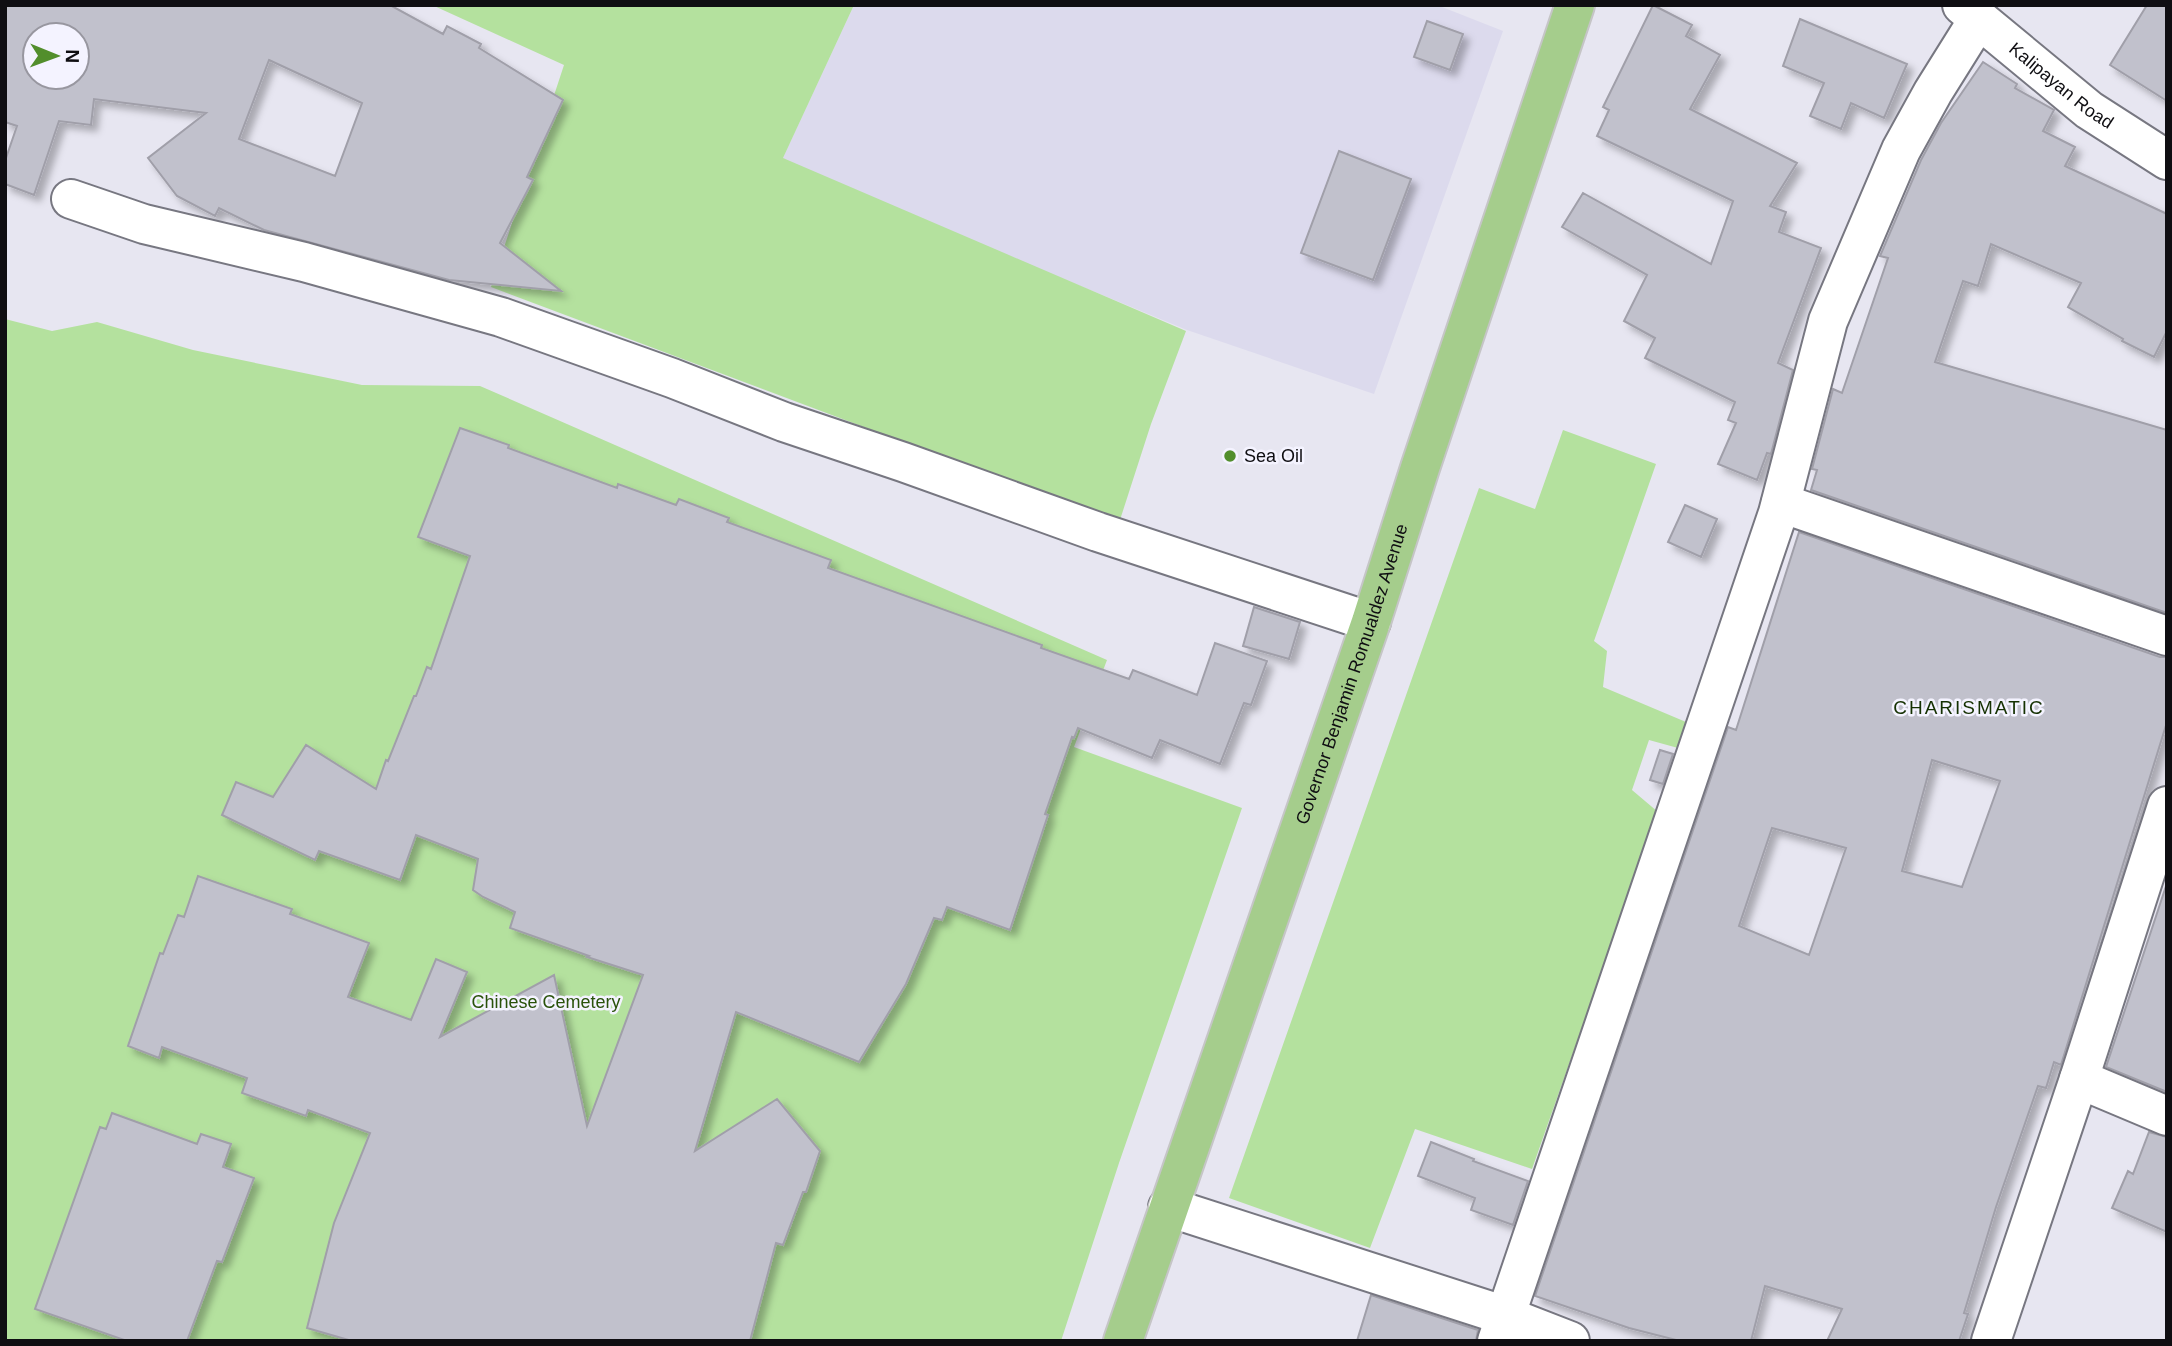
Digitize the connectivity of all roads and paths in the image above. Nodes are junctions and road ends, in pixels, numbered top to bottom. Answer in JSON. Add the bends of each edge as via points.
{"nodes":[{"id":1,"x":1575,"y":5,"type":"edge"},
{"id":2,"x":1970,"y":13,"type":"edge"},
{"id":3,"x":2167,"y":160,"type":"edge"},
{"id":4,"x":71,"y":199,"type":"dead end"},
{"id":5,"x":1781,"y":503,"type":"junction"},
{"id":6,"x":1371,"y":622,"type":"junction"},
{"id":7,"x":2167,"y":636,"type":"edge"},
{"id":8,"x":2167,"y":806,"type":"edge"},
{"id":9,"x":2079,"y":1079,"type":"junction"},
{"id":10,"x":2167,"y":1116,"type":"edge"},
{"id":11,"x":1168,"y":1207,"type":"junction"},
{"id":12,"x":1502,"y":1328,"type":"edge"},
{"id":13,"x":1123,"y":1341,"type":"edge"},
{"id":14,"x":1570,"y":1341,"type":"edge"},
{"id":15,"x":1990,"y":1341,"type":"edge"}],
"edges":[{"from":1,"to":6,"type":"main road","name":"Governor Benjamin Romualdez Avenue"},
{"from":2,"to":3,"type":"street","name":"Kalipayan Road","via":[[2089,110]]},
{"from":2,"to":5,"type":"street","via":[[1901,150],[1828,321]]},
{"from":4,"to":6,"type":"street","via":[[144,224],[304,262],[501,317],[784,422]]},
{"from":5,"to":7,"type":"street"},
{"from":5,"to":12,"type":"street"},
{"from":6,"to":11,"type":"main road","name":"Governor Benjamin Romualdez Avenue"},
{"from":8,"to":9,"type":"street"},
{"from":9,"to":10,"type":"street"},
{"from":9,"to":15,"type":"street"},
{"from":11,"to":12,"type":"street"},
{"from":11,"to":13,"type":"main road","name":"Governor Benjamin Romualdez Avenue"},
{"from":12,"to":14,"type":"street"}]}
